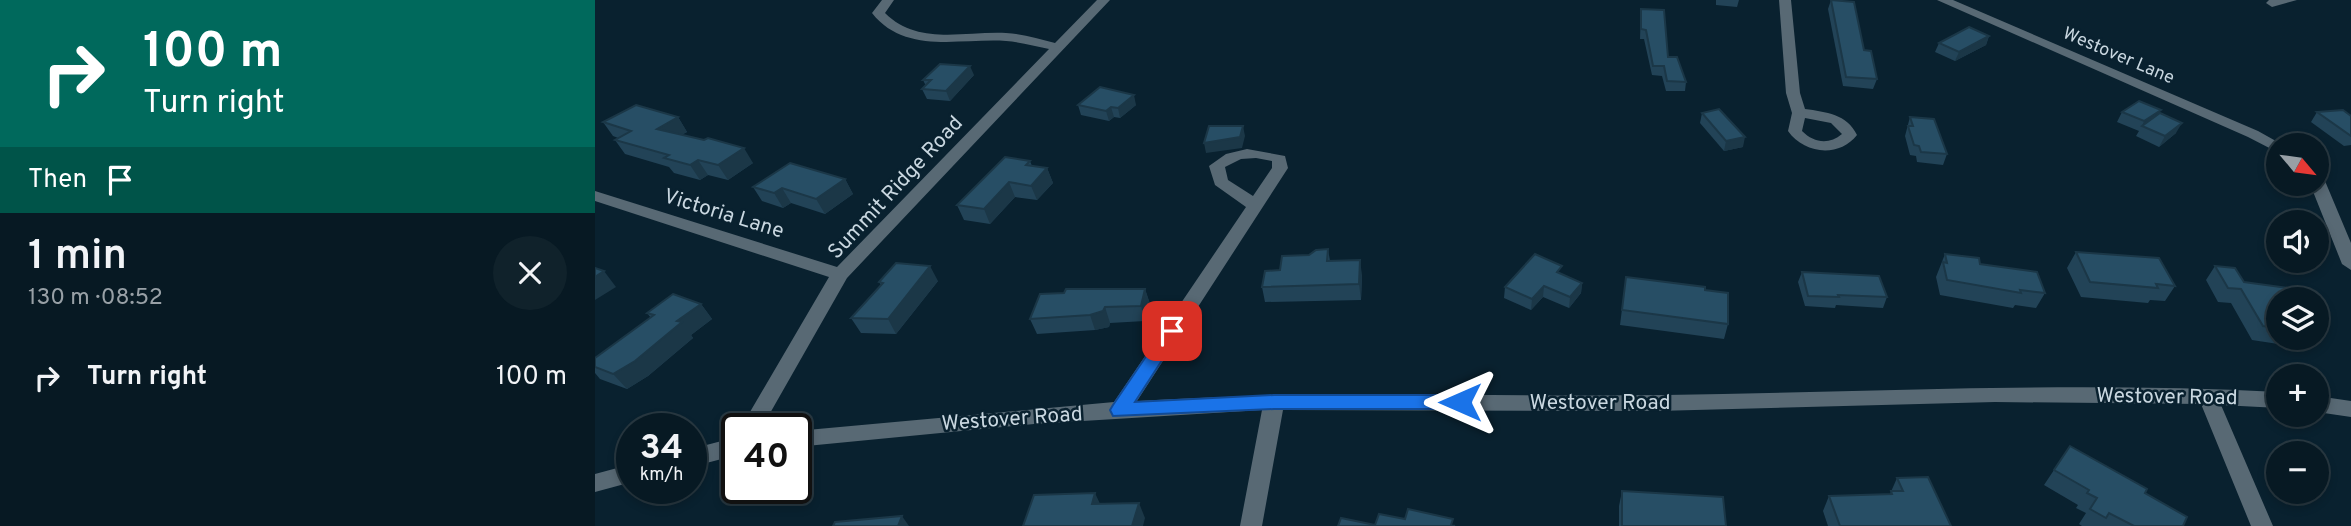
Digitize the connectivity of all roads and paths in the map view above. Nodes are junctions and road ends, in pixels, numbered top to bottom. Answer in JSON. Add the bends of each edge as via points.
{"nodes":[{"id":1,"x":888,"y":0,"type":"edge"},
{"id":2,"x":1104,"y":0,"type":"edge"},
{"id":3,"x":1784,"y":0,"type":"edge"},
{"id":4,"x":1943,"y":0,"type":"edge"},
{"id":5,"x":2291,"y":0,"type":"edge"},
{"id":6,"x":2271,"y":3,"type":"dead end"},
{"id":7,"x":1056,"y":47,"type":"junction"},
{"id":8,"x":1799,"y":113,"type":"dead end"},
{"id":9,"x":2266,"y":142,"type":"edge"},
{"id":10,"x":595,"y":196,"type":"edge"},
{"id":11,"x":2323,"y":196,"type":"edge"},
{"id":12,"x":1255,"y":205,"type":"dead end"},
{"id":13,"x":2351,"y":264,"type":"edge"},
{"id":14,"x":840,"y":274,"type":"junction"},
{"id":15,"x":2207,"y":395,"type":"junction"},
{"id":16,"x":2266,"y":399,"type":"edge"},
{"id":17,"x":1274,"y":402,"type":"junction"},
{"id":18,"x":2329,"y":406,"type":"edge"},
{"id":19,"x":2351,"y":409,"type":"edge"},
{"id":20,"x":1120,"y":410,"type":"junction"},
{"id":21,"x":759,"y":413,"type":"edge"},
{"id":22,"x":812,"y":437,"type":"edge"},
{"id":23,"x":616,"y":477,"type":"edge"},
{"id":24,"x":595,"y":483,"type":"edge"},
{"id":25,"x":1251,"y":526,"type":"edge"},
{"id":26,"x":2262,"y":526,"type":"edge"}],
"edges":[{"from":1,"to":7,"type":"street","via":[[878,13],[902,33],[1006,37]]},
{"from":2,"to":7,"type":"street","name":"Summit Ridge Road"},
{"from":3,"to":8,"type":"street"},
{"from":4,"to":9,"type":"street","name":"Westover Lane"},
{"from":5,"to":6,"type":"street"},
{"from":7,"to":14,"type":"street","name":"Summit Ridge Road"},
{"from":10,"to":14,"type":"street","name":"Victoria Lane"},
{"from":11,"to":13,"type":"street"},
{"from":12,"to":20,"type":"street"},
{"from":14,"to":21,"type":"street","name":"Summit Ridge Road"},
{"from":15,"to":16,"type":"street","name":"Westover Road"},
{"from":15,"to":17,"type":"street","name":"Westover Road","via":[[1988,393],[1699,402]]},
{"from":15,"to":26,"type":"street"},
{"from":17,"to":20,"type":"street","name":"Westover Road"},
{"from":17,"to":25,"type":"street"},
{"from":18,"to":19,"type":"street"},
{"from":20,"to":22,"type":"street","name":"Westover Road"},
{"from":23,"to":24,"type":"street"}]}
